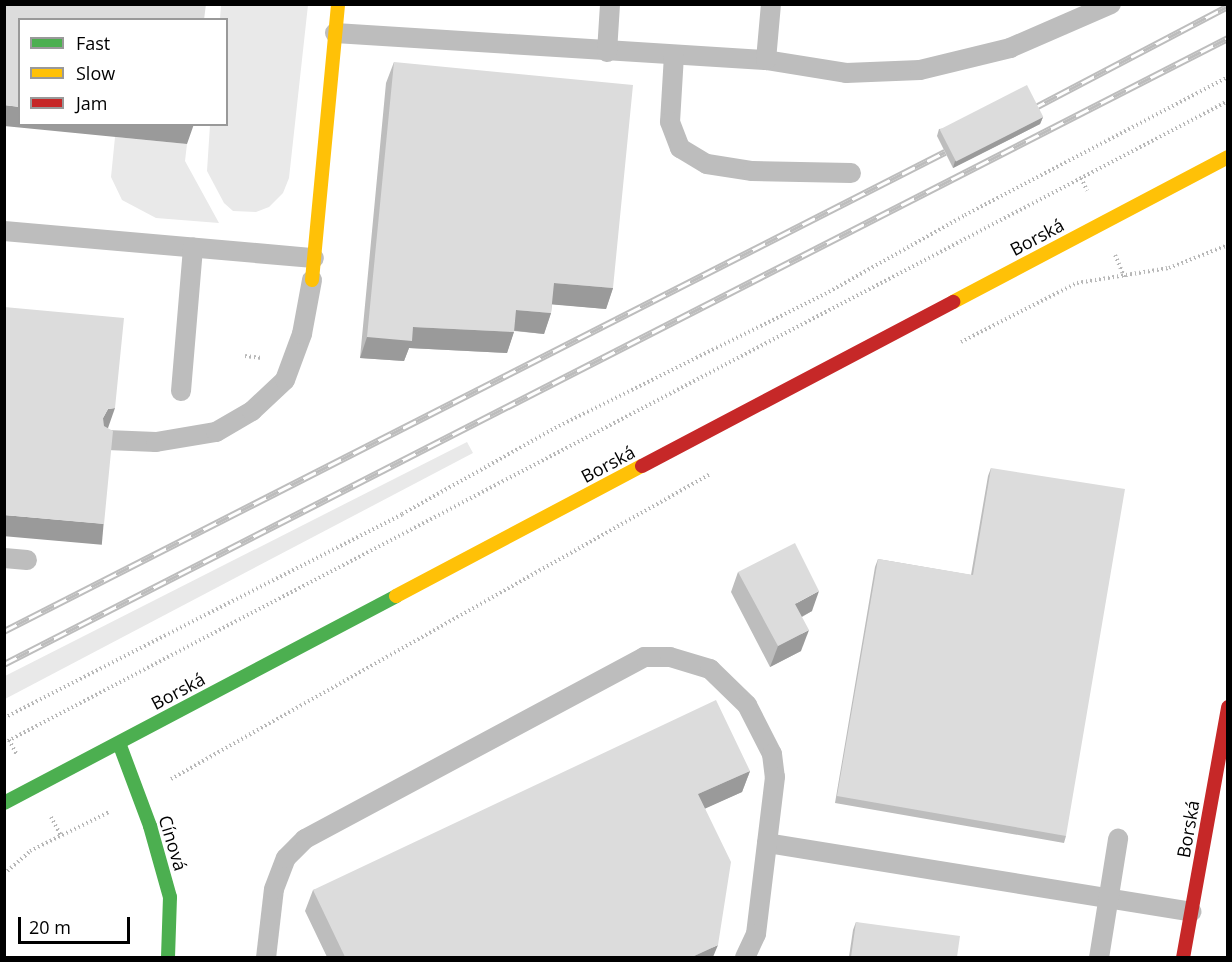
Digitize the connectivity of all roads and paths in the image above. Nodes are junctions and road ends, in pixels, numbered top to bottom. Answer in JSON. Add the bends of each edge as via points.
{"nodes":[{"id":1,"x":338,"y":4,"type":"edge"},
{"id":2,"x":610,"y":4,"type":"edge"},
{"id":3,"x":771,"y":4,"type":"edge"},
{"id":4,"x":1111,"y":4,"type":"edge"},
{"id":5,"x":1073,"y":12,"type":"edge"},
{"id":6,"x":335,"y":33,"type":"junction"},
{"id":7,"x":607,"y":52,"type":"junction"},
{"id":8,"x":674,"y":55,"type":"junction"},
{"id":9,"x":766,"y":60,"type":"junction"},
{"id":10,"x":1227,"y":77,"type":"edge"},
{"id":11,"x":1227,"y":101,"type":"edge"},
{"id":12,"x":1227,"y":156,"type":"edge"},
{"id":13,"x":851,"y":173,"type":"dead end"},
{"id":14,"x":4,"y":231,"type":"edge"},
{"id":15,"x":1227,"y":244,"type":"edge"},
{"id":16,"x":193,"y":248,"type":"junction"},
{"id":17,"x":314,"y":258,"type":"junction"},
{"id":18,"x":312,"y":280,"type":"joint"},
{"id":19,"x":952,"y":346,"type":"dead end"},
{"id":20,"x":181,"y":392,"type":"dead end"},
{"id":21,"x":107,"y":440,"type":"edge"},
{"id":22,"x":712,"y":473,"type":"dead end"},
{"id":23,"x":4,"y":558,"type":"edge"},
{"id":24,"x":27,"y":560,"type":"dead end"},
{"id":25,"x":1227,"y":707,"type":"edge"},
{"id":26,"x":4,"y":718,"type":"edge"},
{"id":27,"x":4,"y":742,"type":"edge"},
{"id":28,"x":120,"y":743,"type":"junction"},
{"id":29,"x":139,"y":797,"type":"junction"},
{"id":30,"x":4,"y":802,"type":"edge"},
{"id":31,"x":1118,"y":839,"type":"dead end"},
{"id":32,"x":767,"y":843,"type":"junction"},
{"id":33,"x":4,"y":874,"type":"edge"},
{"id":34,"x":1108,"y":897,"type":"junction"},
{"id":35,"x":1191,"y":912,"type":"junction"},
{"id":36,"x":168,"y":957,"type":"edge"},
{"id":37,"x":266,"y":957,"type":"edge"},
{"id":38,"x":745,"y":957,"type":"edge"},
{"id":39,"x":1099,"y":957,"type":"edge"},
{"id":40,"x":1183,"y":957,"type":"edge"}],
"edges":[{"from":1,"to":6,"type":"street"},
{"from":2,"to":7,"type":"lane"},
{"from":3,"to":9,"type":"lane"},
{"from":4,"to":5,"type":"lane"},
{"from":5,"to":9,"type":"lane","via":[[1010,48],[920,70],[846,73]]},
{"from":6,"to":7,"type":"lane"},
{"from":6,"to":17,"type":"street"},
{"from":7,"to":8,"type":"lane"},
{"from":8,"to":9,"type":"lane"},
{"from":8,"to":13,"type":"lane","via":[[670,122],[680,148],[707,164],[752,171]]},
{"from":10,"to":26,"type":"path","via":[[965,214],[825,294],[555,428],[402,514]]},
{"from":11,"to":27,"type":"path"},
{"from":12,"to":28,"type":"street","name":"Borská"},
{"from":14,"to":16,"type":"lane"},
{"from":15,"to":19,"type":"path","via":[[1169,268],[1077,283]]},
{"from":16,"to":17,"type":"lane"},
{"from":16,"to":20,"type":"lane"},
{"from":17,"to":18,"type":"street"},
{"from":18,"to":21,"type":"lane","via":[[302,334],[285,380],[252,411],[216,432],[156,442]]},
{"from":22,"to":29,"type":"path"},
{"from":23,"to":24,"type":"lane"},
{"from":25,"to":35,"type":"street","name":"Borská"},
{"from":28,"to":29,"type":"street","name":"Cínová"},
{"from":28,"to":30,"type":"street","name":"Borská"},
{"from":29,"to":33,"type":"path","via":[[30,851]]},
{"from":29,"to":36,"type":"street","name":"Cínová","via":[[170,897]]},
{"from":31,"to":34,"type":"lane"},
{"from":32,"to":34,"type":"lane"},
{"from":32,"to":37,"type":"lane","via":[[775,777],[772,754],[747,705],[710,669],[670,657],[644,657],[305,839],[286,858],[274,889]]},
{"from":32,"to":38,"type":"lane","via":[[756,934]]},
{"from":34,"to":35,"type":"lane"},
{"from":34,"to":39,"type":"lane"},
{"from":35,"to":40,"type":"street","name":"Borská"}]}
